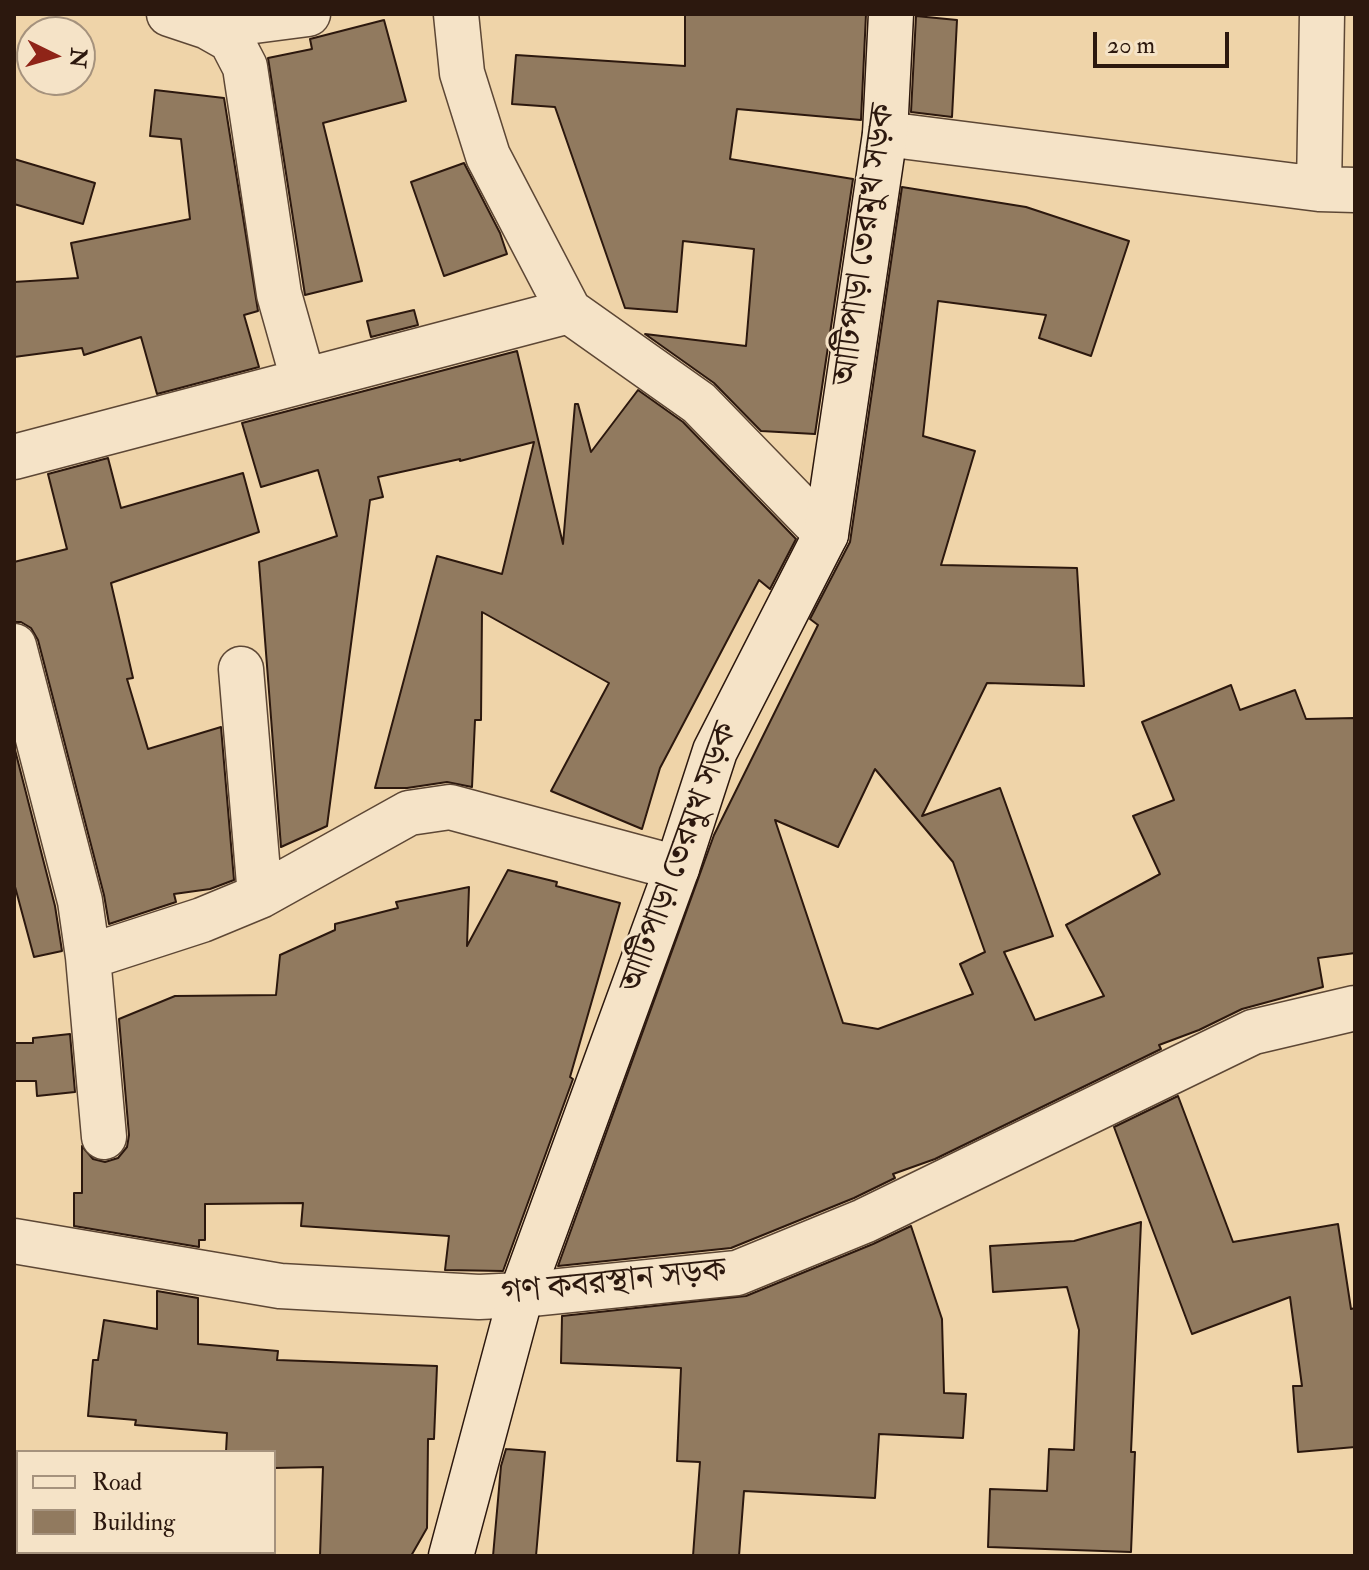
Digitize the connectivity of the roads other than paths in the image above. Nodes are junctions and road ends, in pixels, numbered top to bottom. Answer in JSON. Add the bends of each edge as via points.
{"nodes":[{"id":1,"x":308,"y":14,"type":"edge"},
{"id":2,"x":456,"y":14,"type":"edge"},
{"id":3,"x":891,"y":14,"type":"edge"},
{"id":4,"x":1322,"y":14,"type":"edge"},
{"id":5,"x":188,"y":20,"type":"edge"},
{"id":6,"x":885,"y":134,"type":"junction"},
{"id":7,"x":1337,"y":189,"type":"edge"},
{"id":8,"x":569,"y":311,"type":"junction"},
{"id":9,"x":303,"y":379,"type":"junction"},
{"id":10,"x":14,"y":457,"type":"edge"},
{"id":11,"x":826,"y":534,"type":"junction"},
{"id":12,"x":14,"y":646,"type":"edge"},
{"id":13,"x":241,"y":669,"type":"dead end"},
{"id":14,"x":677,"y":868,"type":"junction"},
{"id":15,"x":260,"y":896,"type":"junction"},
{"id":16,"x":88,"y":957,"type":"junction"},
{"id":17,"x":1355,"y":1008,"type":"edge"},
{"id":18,"x":104,"y":1137,"type":"dead end"},
{"id":19,"x":14,"y":1241,"type":"edge"},
{"id":20,"x":521,"y":1295,"type":"junction"},
{"id":21,"x":451,"y":1556,"type":"edge"}],
"edges":[{"from":1,"to":5,"type":"street"},
{"from":2,"to":8,"type":"street","via":[[462,73],[488,156]]},
{"from":3,"to":6,"type":"street","name":"আটিপাড়া তেরমুখ সড়ক"},
{"from":4,"to":7,"type":"street"},
{"from":5,"to":9,"type":"street","via":[[231,40],[245,67],[279,294]]},
{"from":6,"to":7,"type":"street"},
{"from":6,"to":11,"type":"street","name":"আটিপাড়া তেরমুখ সড়ক"},
{"from":8,"to":9,"type":"street"},
{"from":8,"to":11,"type":"street","via":[[699,403]]},
{"from":9,"to":10,"type":"street"},
{"from":11,"to":14,"type":"street","name":"আটিপাড়া তেরমুখ সড়ক","via":[[715,751]]},
{"from":12,"to":16,"type":"street","via":[[80,901]]},
{"from":13,"to":15,"type":"street"},
{"from":14,"to":15,"type":"street","via":[[450,807],[409,813]]},
{"from":14,"to":20,"type":"street","name":"আটিপাড়া তেরমুখ সড়ক"},
{"from":15,"to":16,"type":"street"},
{"from":16,"to":18,"type":"street"},
{"from":17,"to":20,"type":"street","name":"গণ কবরস্থান সড়ক","via":[[1253,1032],[864,1221],[737,1273]]},
{"from":19,"to":20,"type":"street","name":"গণ কবরস্থান সড়ক","via":[[280,1286]]},
{"from":20,"to":21,"type":"street","name":"আটিপাড়া তেরমুখ সড়ক"}]}
